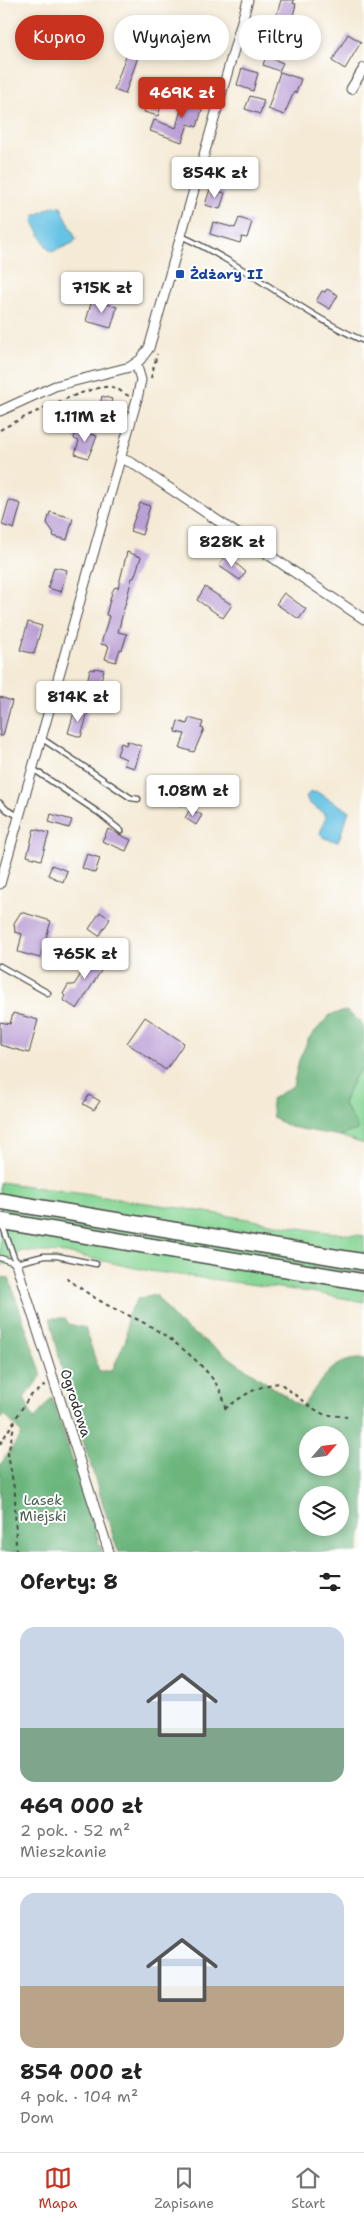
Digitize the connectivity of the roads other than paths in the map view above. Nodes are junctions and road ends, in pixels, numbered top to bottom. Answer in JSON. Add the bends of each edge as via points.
{"nodes":[{"id":1,"x":248,"y":0,"type":"edge"},
{"id":2,"x":364,"y":68,"type":"edge"},
{"id":3,"x":351,"y":89,"type":"dead end"},
{"id":4,"x":181,"y":236,"type":"junction"},
{"id":5,"x":364,"y":341,"type":"edge"},
{"id":6,"x":136,"y":363,"type":"junction"},
{"id":7,"x":0,"y":411,"type":"edge"},
{"id":8,"x":120,"y":458,"type":"junction"},
{"id":9,"x":364,"y":619,"type":"edge"},
{"id":10,"x":41,"y":738,"type":"junction"},
{"id":11,"x":32,"y":769,"type":"junction"},
{"id":12,"x":138,"y":799,"type":"dead end"},
{"id":13,"x":0,"y":803,"type":"edge"},
{"id":14,"x":19,"y":816,"type":"junction"},
{"id":15,"x":121,"y":831,"type":"dead end"},
{"id":16,"x":0,"y":884,"type":"edge"},
{"id":17,"x":0,"y":966,"type":"edge"},
{"id":18,"x":48,"y":993,"type":"dead end"},
{"id":19,"x":0,"y":1201,"type":"edge"},
{"id":20,"x":0,"y":1221,"type":"edge"},
{"id":21,"x":0,"y":1258,"type":"edge"},
{"id":22,"x":364,"y":1262,"type":"edge"},
{"id":23,"x":16,"y":1263,"type":"junction"},
{"id":24,"x":96,"y":1264,"type":"dead end"},
{"id":25,"x":364,"y":1282,"type":"edge"},
{"id":26,"x":109,"y":1552,"type":"edge"}],
"edges":[{"from":1,"to":4,"type":"street"},
{"from":2,"to":3,"type":"street"},
{"from":4,"to":5,"type":"lane"},
{"from":4,"to":6,"type":"street","via":[[152,341]]},
{"from":6,"to":7,"type":"street","via":[[55,386]]},
{"from":6,"to":8,"type":"street","via":[[141,380]]},
{"from":8,"to":9,"type":"street"},
{"from":8,"to":10,"type":"street"},
{"from":10,"to":11,"type":"street"},
{"from":10,"to":12,"type":"lane","via":[[131,798]]},
{"from":11,"to":14,"type":"street"},
{"from":11,"to":15,"type":"lane","via":[[99,812]]},
{"from":13,"to":14,"type":"lane"},
{"from":14,"to":16,"type":"street"},
{"from":17,"to":18,"type":"lane"},
{"from":19,"to":22,"type":"highway"},
{"from":20,"to":23,"type":"lane"},
{"from":20,"to":25,"type":"highway"},
{"from":21,"to":23,"type":"lane"},
{"from":23,"to":24,"type":"lane","via":[[52,1256]]},
{"from":23,"to":26,"type":"street","name":"Ogrodowa"}]}
